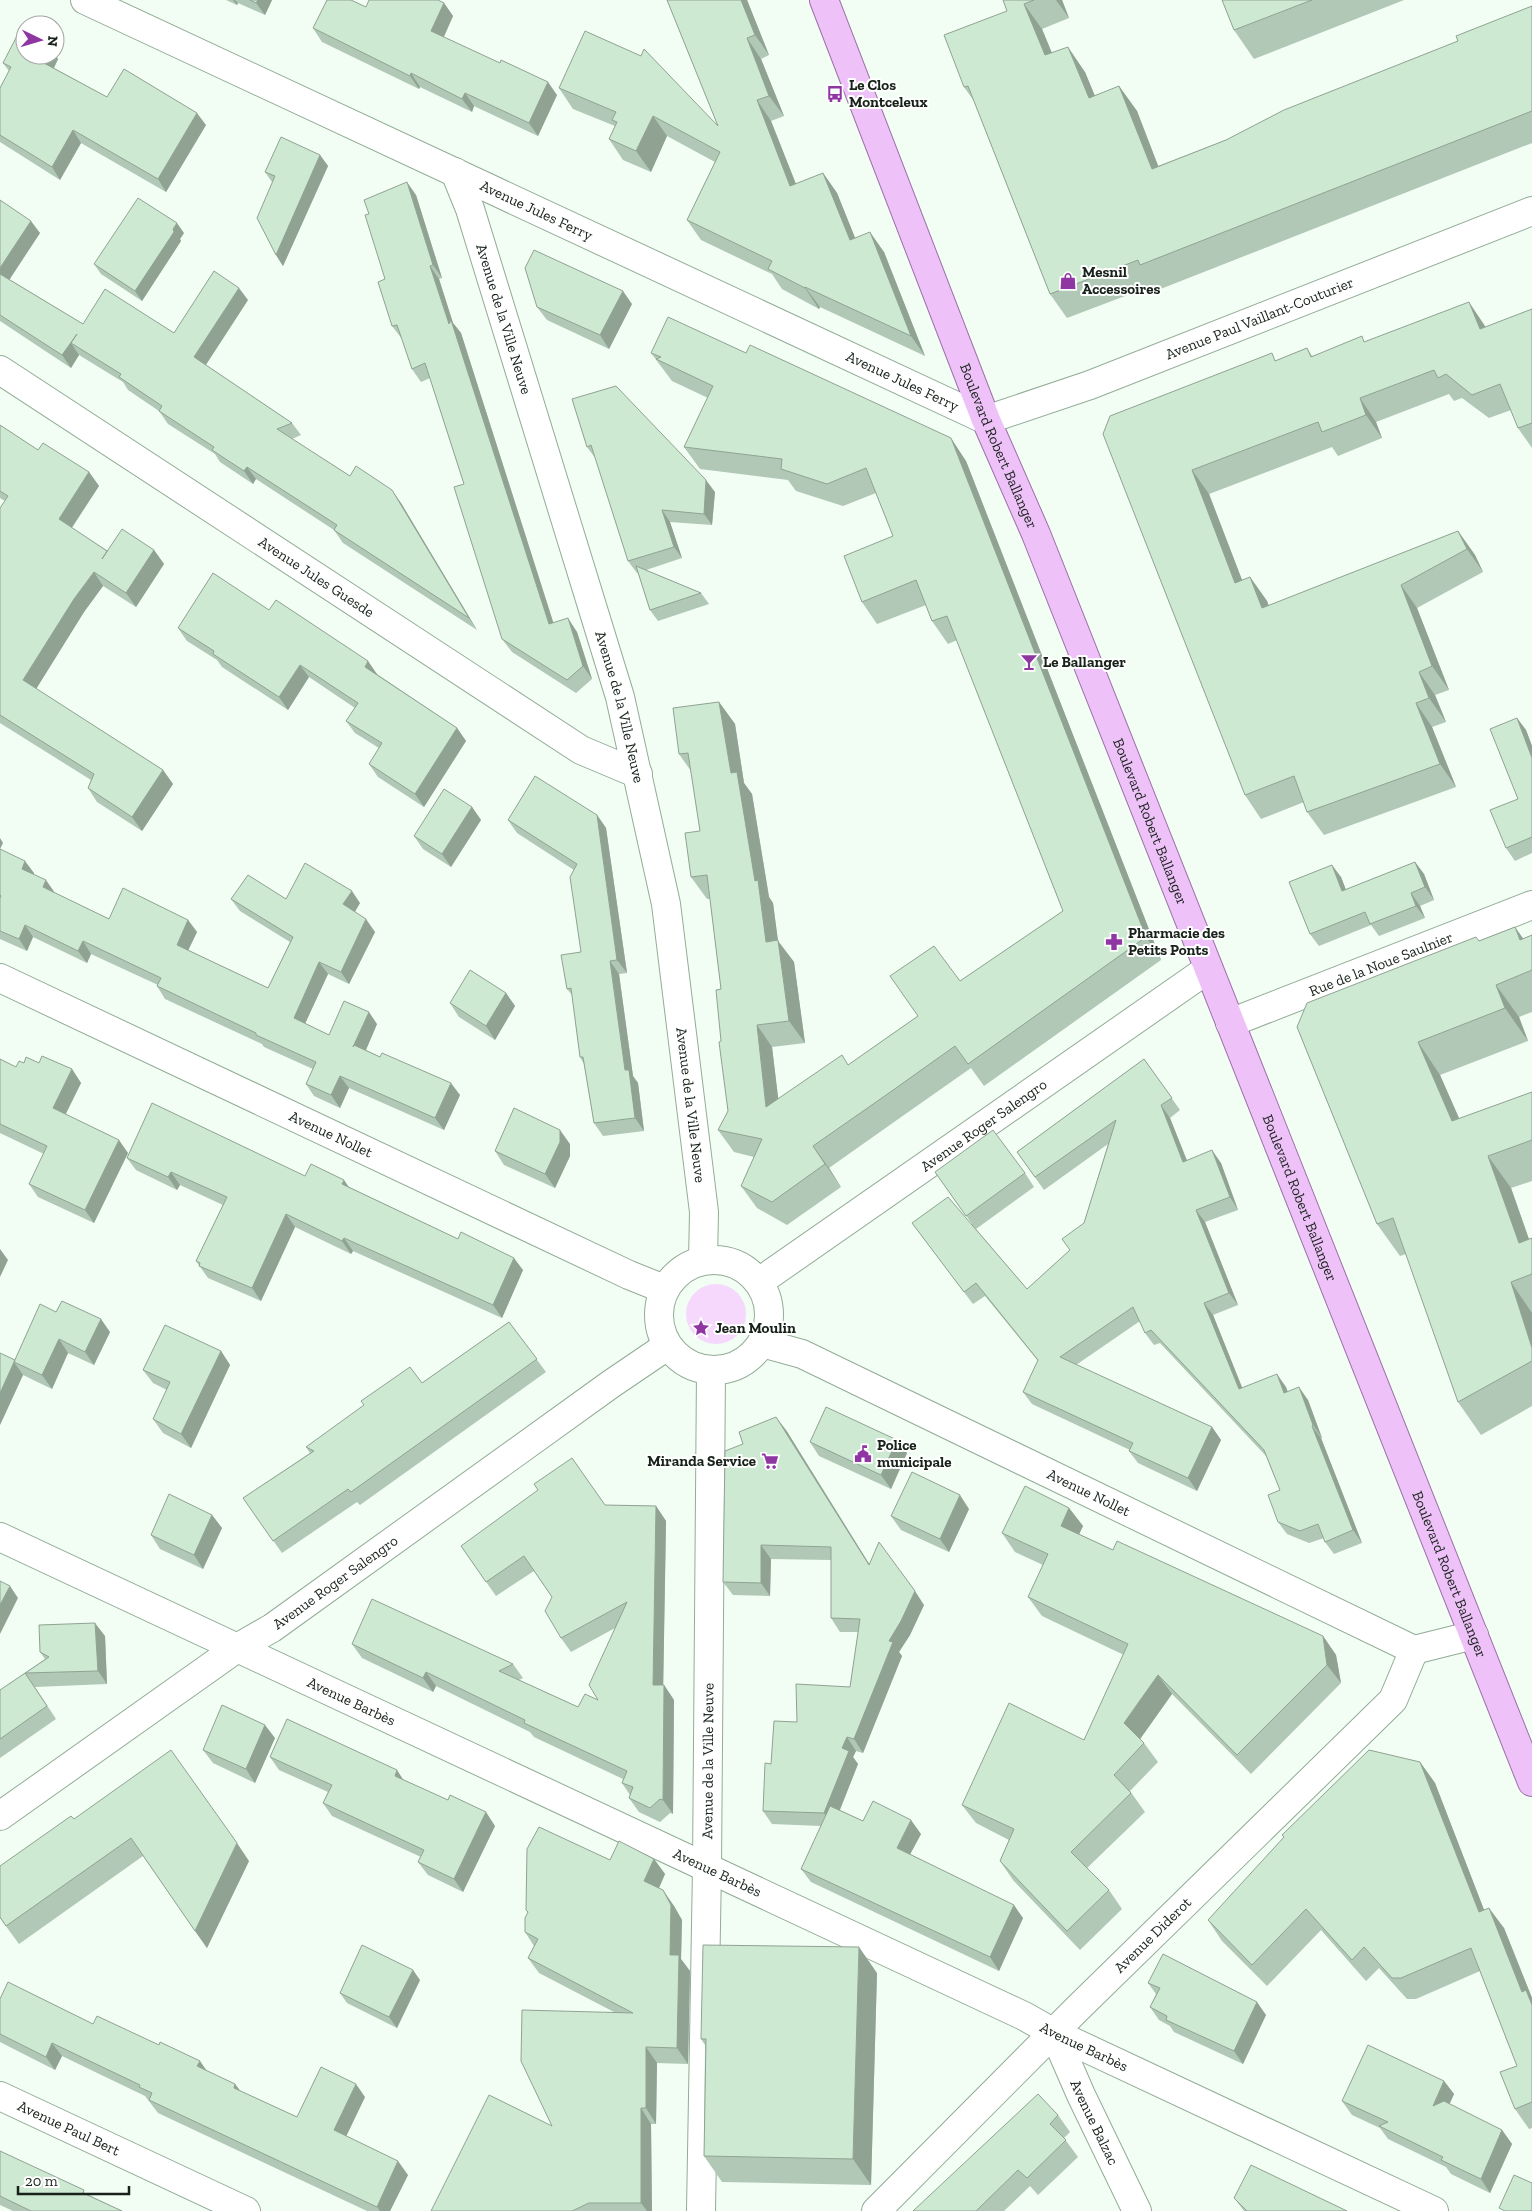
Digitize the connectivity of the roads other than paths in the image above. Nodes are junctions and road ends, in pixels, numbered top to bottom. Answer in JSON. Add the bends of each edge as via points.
{"nodes":[{"id":1,"x":85,"y":0,"type":"edge"},
{"id":2,"x":824,"y":0,"type":"edge"},
{"id":3,"x":455,"y":172,"type":"junction"},
{"id":4,"x":1532,"y":211,"type":"edge"},
{"id":5,"x":0,"y":370,"type":"edge"},
{"id":6,"x":986,"y":420,"type":"junction"},
{"id":7,"x":638,"y":774,"type":"junction"},
{"id":8,"x":1532,"y":905,"type":"edge"},
{"id":9,"x":1208,"y":968,"type":"junction"},
{"id":10,"x":0,"y":978,"type":"edge"},
{"id":11,"x":1230,"y":1023,"type":"junction"},
{"id":12,"x":704,"y":1260,"type":"junction"},
{"id":13,"x":759,"y":1282,"type":"junction"},
{"id":14,"x":664,"y":1289,"type":"junction"},
{"id":15,"x":762,"y":1343,"type":"junction"},
{"id":16,"x":667,"y":1346,"type":"junction"},
{"id":17,"x":711,"y":1371,"type":"junction"},
{"id":18,"x":0,"y":1537,"type":"edge"},
{"id":19,"x":1474,"y":1635,"type":"junction"},
{"id":20,"x":237,"y":1648,"type":"junction"},
{"id":21,"x":1414,"y":1650,"type":"junction"},
{"id":22,"x":1532,"y":1782,"type":"edge"},
{"id":23,"x":0,"y":1816,"type":"edge"},
{"id":24,"x":708,"y":1868,"type":"junction"},
{"id":25,"x":1054,"y":2033,"type":"junction"},
{"id":26,"x":0,"y":2096,"type":"edge"},
{"id":27,"x":246,"y":2211,"type":"edge"},
{"id":28,"x":701,"y":2211,"type":"edge"},
{"id":29,"x":876,"y":2211,"type":"edge"},
{"id":30,"x":1137,"y":2211,"type":"edge"},
{"id":31,"x":1434,"y":2211,"type":"edge"}],
"edges":[{"from":1,"to":3,"type":"street","name":"Avenue Jules Ferry"},
{"from":2,"to":6,"type":"main road","name":"Boulevard Robert Ballanger"},
{"from":3,"to":6,"type":"street","name":"Avenue Jules Ferry"},
{"from":3,"to":7,"type":"street","name":"Avenue de la Ville Neuve","via":[[470,209],[620,697]]},
{"from":4,"to":6,"type":"street","name":"Avenue Paul Vaillant-Couturier","via":[[1090,385]]},
{"from":5,"to":7,"type":"street","name":"Avenue Jules Guesde","via":[[581,750]]},
{"from":6,"to":9,"type":"main road","name":"Boulevard Robert Ballanger","via":[[1036,534]]},
{"from":7,"to":12,"type":"street","name":"Avenue de la Ville Neuve","via":[[666,904],[704,1212]]},
{"from":8,"to":11,"type":"street","name":"Rue de la Noue Saulnier"},
{"from":9,"to":11,"type":"main road","name":"Boulevard Robert Ballanger"},
{"from":9,"to":13,"type":"street","name":"Avenue Roger Salengro"},
{"from":10,"to":14,"type":"street","name":"Avenue Nollet"},
{"from":11,"to":19,"type":"main road","name":"Boulevard Robert Ballanger"},
{"from":12,"to":13,"type":"street","via":[[720,1259],[735,1263]]},
{"from":12,"to":14,"type":"street","via":[[674,1276]]},
{"from":13,"to":15,"type":"street","via":[[770,1312]]},
{"from":14,"to":16,"type":"street","via":[[658,1318]]},
{"from":15,"to":17,"type":"street","via":[[740,1364],[726,1370]]},
{"from":15,"to":21,"type":"street","name":"Avenue Nollet","via":[[802,1354]]},
{"from":16,"to":17,"type":"street","via":[[694,1367]]},
{"from":16,"to":20,"type":"street","name":"Avenue Roger Salengro","via":[[272,1628]]},
{"from":17,"to":24,"type":"street","name":"Avenue de la Ville Neuve"},
{"from":18,"to":20,"type":"street","name":"Avenue Barbès"},
{"from":19,"to":21,"type":"street"},
{"from":19,"to":22,"type":"main road","name":"Boulevard Robert Ballanger"},
{"from":20,"to":23,"type":"street","name":"Avenue Roger Salengro"},
{"from":20,"to":24,"type":"street","name":"Avenue Barbès"},
{"from":21,"to":25,"type":"street","name":"Avenue Diderot","via":[[1393,1700]]},
{"from":24,"to":25,"type":"street","name":"Avenue Barbès"},
{"from":24,"to":28,"type":"street","name":"Avenue de la Ville Neuve"},
{"from":25,"to":29,"type":"street","name":"Avenue Diderot"},
{"from":25,"to":30,"type":"street","name":"Avenue Balzac"},
{"from":25,"to":31,"type":"street","name":"Avenue Barbès"},
{"from":26,"to":27,"type":"street","name":"Avenue Paul Bert"}]}
